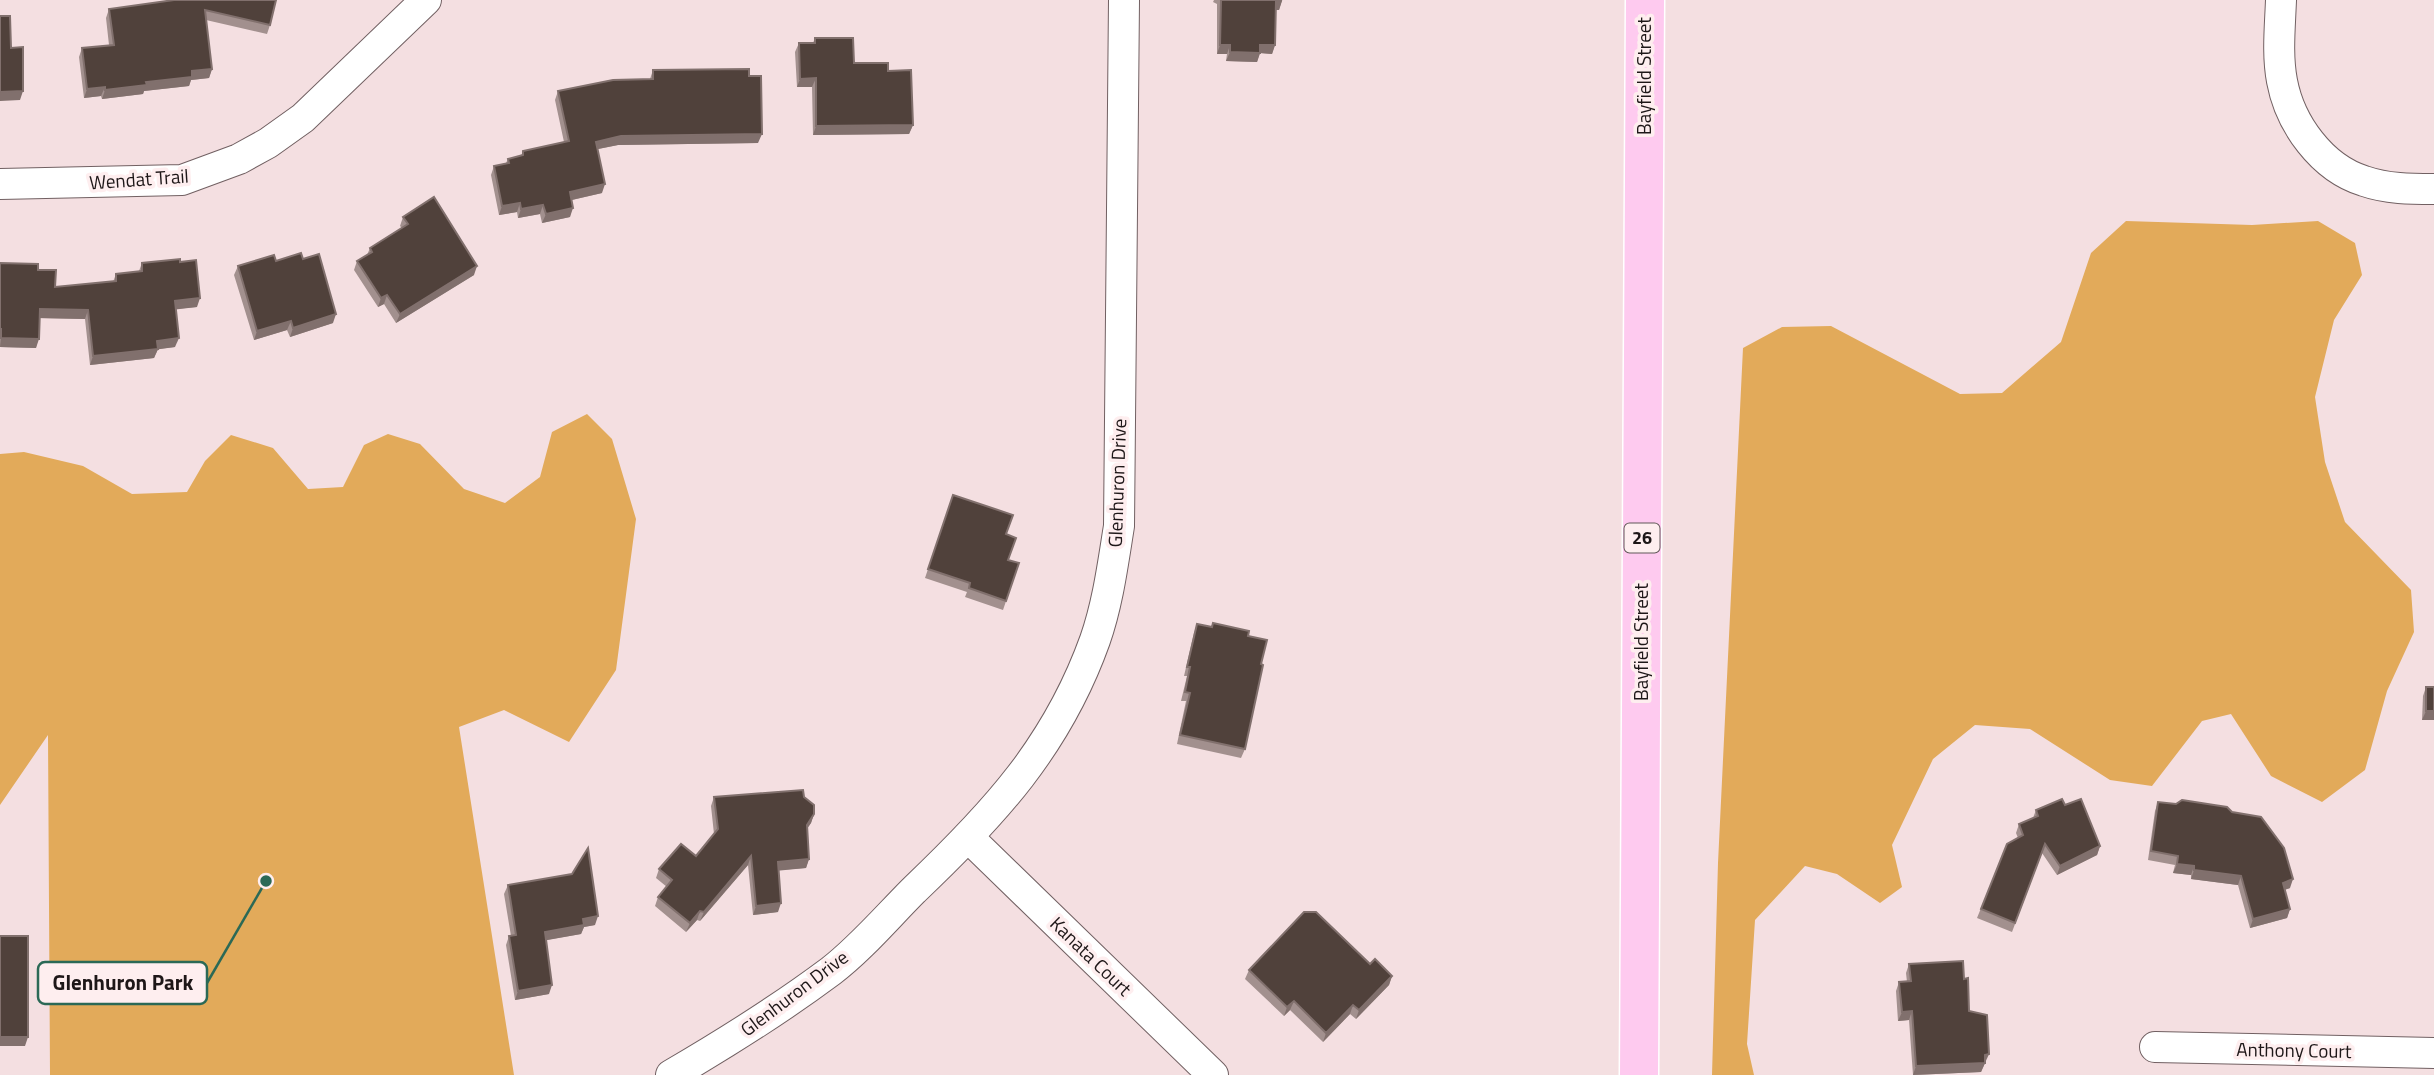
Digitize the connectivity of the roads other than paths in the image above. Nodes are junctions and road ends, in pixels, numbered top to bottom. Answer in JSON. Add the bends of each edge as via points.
{"nodes":[{"id":1,"x":426,"y":0,"type":"edge"},
{"id":2,"x":1124,"y":0,"type":"edge"},
{"id":3,"x":1645,"y":0,"type":"edge"},
{"id":4,"x":2281,"y":0,"type":"edge"},
{"id":5,"x":0,"y":184,"type":"edge"},
{"id":6,"x":2434,"y":189,"type":"edge"},
{"id":7,"x":969,"y":838,"type":"junction"},
{"id":8,"x":2155,"y":1047,"type":"dead end"},
{"id":9,"x":2434,"y":1053,"type":"edge"},
{"id":10,"x":671,"y":1075,"type":"edge"},
{"id":11,"x":1213,"y":1075,"type":"edge"},
{"id":12,"x":1639,"y":1075,"type":"edge"}],
"edges":[{"from":1,"to":5,"type":"street","name":"Wendat Trail","via":[[303,118],[239,159],[182,180]]},
{"from":2,"to":7,"type":"street","name":"Glenhuron Drive","via":[[1119,526],[1113,567],[1096,637],[1063,710],[1014,786]]},
{"from":3,"to":12,"type":"main road","name":"Bayfield Street","number":"26"},
{"from":4,"to":6,"type":"street","via":[[2282,82],[2293,114],[2311,144],[2327,160],[2364,181],[2403,189]]},
{"from":7,"to":10,"type":"street","name":"Glenhuron Drive","via":[[832,970]]},
{"from":7,"to":11,"type":"street","name":"Kanata Court"},
{"from":8,"to":9,"type":"street","name":"Anthony Court"}]}
